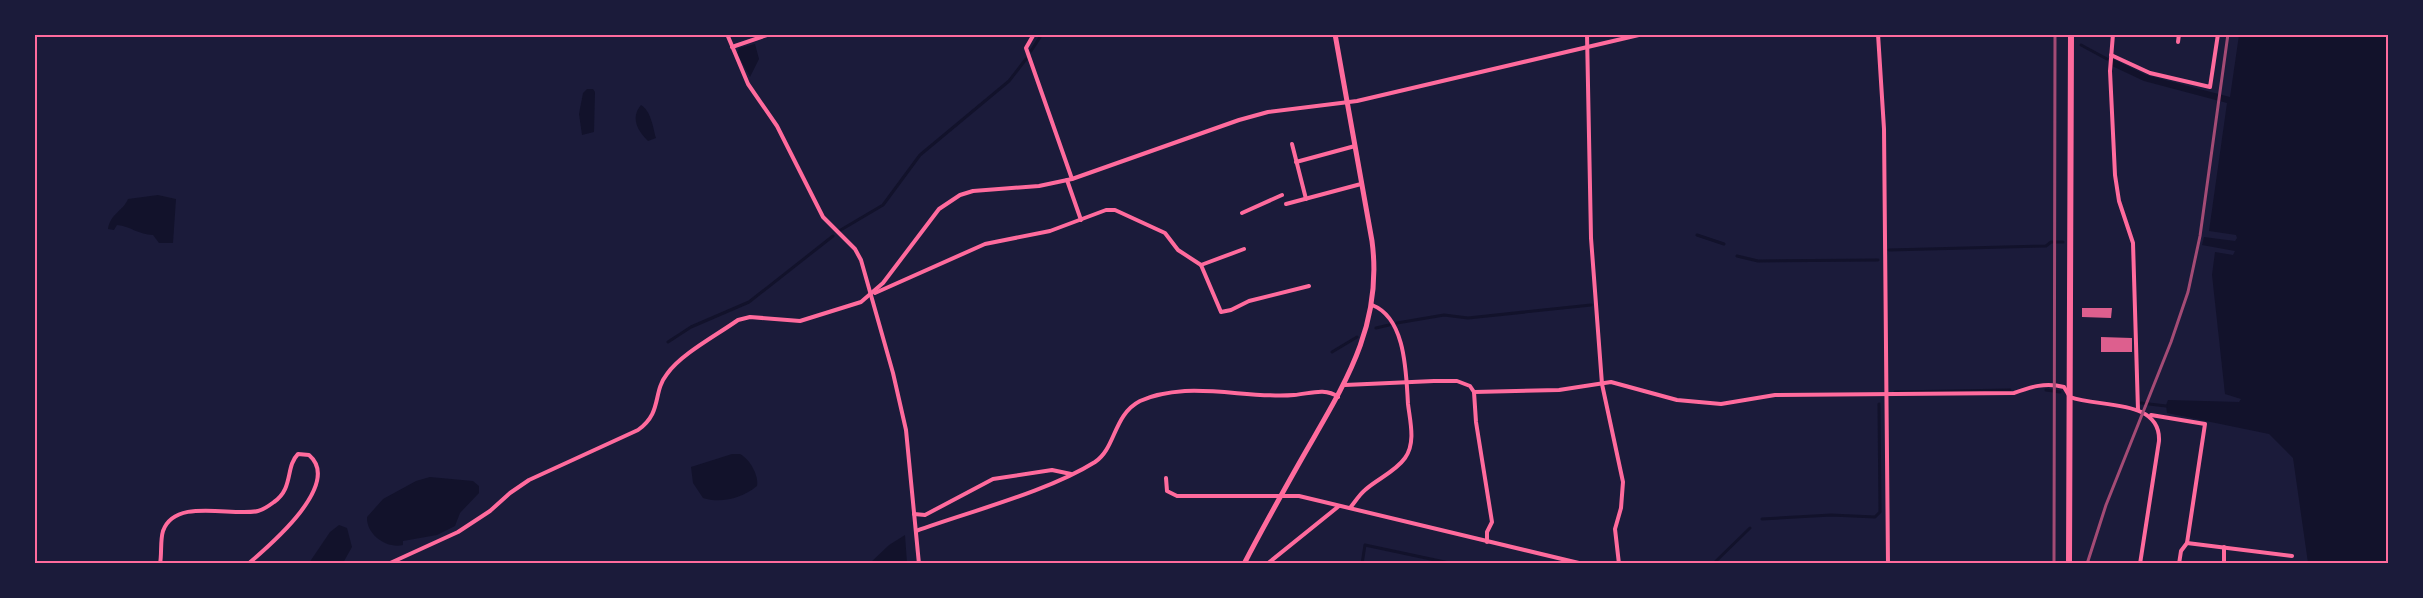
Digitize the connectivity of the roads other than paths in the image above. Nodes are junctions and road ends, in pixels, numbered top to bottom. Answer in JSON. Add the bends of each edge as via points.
{"nodes":[{"id":1,"x":727,"y":34,"type":"edge"},
{"id":2,"x":770,"y":34,"type":"edge"},
{"id":3,"x":1034,"y":34,"type":"edge"},
{"id":4,"x":1335,"y":34,"type":"edge"},
{"id":5,"x":1587,"y":34,"type":"edge"},
{"id":6,"x":1643,"y":34,"type":"edge"},
{"id":7,"x":1878,"y":34,"type":"edge"},
{"id":8,"x":2071,"y":34,"type":"edge"},
{"id":9,"x":2113,"y":34,"type":"edge"},
{"id":10,"x":2179,"y":34,"type":"edge"},
{"id":11,"x":2218,"y":34,"type":"edge"},
{"id":12,"x":2178,"y":42,"type":"dead end"},
{"id":13,"x":732,"y":47,"type":"junction"},
{"id":14,"x":1588,"y":47,"type":"junction"},
{"id":15,"x":2111,"y":55,"type":"junction"},
{"id":16,"x":1347,"y":103,"type":"junction"},
{"id":17,"x":1292,"y":144,"type":"dead end"},
{"id":18,"x":1355,"y":146,"type":"junction"},
{"id":19,"x":1296,"y":162,"type":"junction"},
{"id":20,"x":1070,"y":180,"type":"junction"},
{"id":21,"x":1362,"y":184,"type":"junction"},
{"id":22,"x":1282,"y":195,"type":"dead end"},
{"id":23,"x":1306,"y":199,"type":"junction"},
{"id":24,"x":1286,"y":204,"type":"dead end"},
{"id":25,"x":1242,"y":213,"type":"dead end"},
{"id":26,"x":1080,"y":220,"type":"junction"},
{"id":27,"x":1244,"y":249,"type":"dead end"},
{"id":28,"x":1201,"y":265,"type":"junction"},
{"id":29,"x":1309,"y":286,"type":"dead end"},
{"id":30,"x":870,"y":295,"type":"junction"},
{"id":31,"x":1372,"y":305,"type":"junction"},
{"id":32,"x":1406,"y":381,"type":"junction"},
{"id":33,"x":1602,"y":384,"type":"junction"},
{"id":34,"x":1345,"y":386,"type":"junction"},
{"id":35,"x":1474,"y":392,"type":"junction"},
{"id":36,"x":1884,"y":396,"type":"junction"},
{"id":37,"x":1339,"y":397,"type":"junction"},
{"id":38,"x":2070,"y":397,"type":"junction"},
{"id":39,"x":2138,"y":410,"type":"junction"},
{"id":40,"x":2150,"y":415,"type":"junction"},
{"id":41,"x":1071,"y":474,"type":"junction"},
{"id":42,"x":1166,"y":478,"type":"dead end"},
{"id":43,"x":1282,"y":495,"type":"junction"},
{"id":44,"x":1339,"y":506,"type":"junction"},
{"id":45,"x":1350,"y":508,"type":"junction"},
{"id":46,"x":914,"y":514,"type":"junction"},
{"id":47,"x":916,"y":531,"type":"junction"},
{"id":48,"x":1487,"y":542,"type":"junction"},
{"id":49,"x":2187,"y":543,"type":"junction"},
{"id":50,"x":2224,"y":547,"type":"junction"},
{"id":51,"x":2292,"y":556,"type":"dead end"},
{"id":52,"x":160,"y":564,"type":"edge"},
{"id":53,"x":248,"y":564,"type":"edge"},
{"id":54,"x":388,"y":564,"type":"edge"},
{"id":55,"x":919,"y":564,"type":"edge"},
{"id":56,"x":1244,"y":564,"type":"edge"},
{"id":57,"x":1267,"y":564,"type":"edge"},
{"id":58,"x":1583,"y":564,"type":"edge"},
{"id":59,"x":1618,"y":564,"type":"edge"},
{"id":60,"x":1888,"y":564,"type":"edge"},
{"id":61,"x":2069,"y":564,"type":"edge"},
{"id":62,"x":2140,"y":564,"type":"edge"},
{"id":63,"x":2179,"y":564,"type":"edge"},
{"id":64,"x":2224,"y":564,"type":"edge"}],
"edges":[{"from":1,"to":13,"type":"street"},
{"from":2,"to":13,"type":"street"},
{"from":3,"to":20,"type":"street","via":[[1026,48]]},
{"from":4,"to":16,"type":"main road"},
{"from":5,"to":14,"type":"street"},
{"from":6,"to":14,"type":"street"},
{"from":7,"to":36,"type":"street","via":[[1884,129]]},
{"from":8,"to":38,"type":"highway"},
{"from":9,"to":15,"type":"street"},
{"from":10,"to":12,"type":"street"},
{"from":11,"to":15,"type":"street","via":[[2210,87],[2150,73]]},
{"from":13,"to":30,"type":"street","via":[[748,84],[777,126],[823,217],[855,249]]},
{"from":14,"to":16,"type":"street"},
{"from":14,"to":33,"type":"street","via":[[1592,238]]},
{"from":15,"to":39,"type":"street","via":[[2115,175],[2133,243]]},
{"from":16,"to":18,"type":"main road"},
{"from":16,"to":20,"type":"street","via":[[1268,112],[1239,120]]},
{"from":17,"to":19,"type":"street"},
{"from":18,"to":19,"type":"street"},
{"from":18,"to":21,"type":"main road"},
{"from":19,"to":23,"type":"street"},
{"from":20,"to":26,"type":"street"},
{"from":20,"to":30,"type":"street","via":[[974,192],[947,202]]},
{"from":21,"to":23,"type":"street"},
{"from":21,"to":31,"type":"main road","via":[[1374,256]]},
{"from":22,"to":25,"type":"street"},
{"from":23,"to":24,"type":"street"},
{"from":26,"to":28,"type":"street","via":[[1106,210],[1123,212],[1165,232],[1178,250]]},
{"from":26,"to":30,"type":"street","via":[[1042,233],[985,244]]},
{"from":27,"to":28,"type":"street"},
{"from":28,"to":29,"type":"street","via":[[1221,312]]},
{"from":30,"to":46,"type":"street","via":[[901,402]]},
{"from":30,"to":54,"type":"street","via":[[861,302],[800,321],[750,317],[738,320],[669,370],[651,418],[638,430],[529,480],[458,532]]},
{"from":31,"to":32,"type":"street","via":[[1380,308],[1390,321],[1405,363]]},
{"from":31,"to":34,"type":"main road","via":[[1365,337]]},
{"from":32,"to":34,"type":"street"},
{"from":32,"to":35,"type":"street","via":[[1464,382]]},
{"from":32,"to":45,"type":"street","via":[[1411,436],[1406,457],[1364,490]]},
{"from":33,"to":35,"type":"street","via":[[1548,391]]},
{"from":33,"to":36,"type":"street","via":[[1611,382],[1698,404],[1775,395]]},
{"from":33,"to":59,"type":"street","via":[[1623,482],[1615,529]]},
{"from":34,"to":37,"type":"main road"},
{"from":35,"to":48,"type":"street","via":[[1492,522]]},
{"from":36,"to":38,"type":"street","via":[[2014,393],[2043,384],[2064,387]]},
{"from":36,"to":60,"type":"street"},
{"from":37,"to":41,"type":"street","via":[[1320,391],[1293,395],[1185,391],[1156,396],[1129,410],[1097,460]]},
{"from":37,"to":43,"type":"main road"},
{"from":38,"to":39,"type":"street"},
{"from":38,"to":61,"type":"highway"},
{"from":39,"to":40,"type":"street"},
{"from":40,"to":49,"type":"street","via":[[2205,424]]},
{"from":40,"to":62,"type":"street","via":[[2156,422],[2159,441]]},
{"from":41,"to":46,"type":"street","via":[[1052,470],[993,479],[925,515]]},
{"from":41,"to":47,"type":"street"},
{"from":42,"to":43,"type":"street","via":[[1167,491],[1177,496]]},
{"from":43,"to":44,"type":"street"},
{"from":43,"to":56,"type":"main road"},
{"from":44,"to":45,"type":"street"},
{"from":44,"to":57,"type":"street"},
{"from":45,"to":48,"type":"street"},
{"from":46,"to":47,"type":"street"},
{"from":47,"to":55,"type":"street"},
{"from":48,"to":58,"type":"street"},
{"from":49,"to":50,"type":"street"},
{"from":49,"to":63,"type":"street"},
{"from":50,"to":51,"type":"street"},
{"from":50,"to":64,"type":"street"},
{"from":52,"to":53,"type":"street","via":[[162,533],[168,522],[192,511],[258,511],[282,496],[298,454],[309,455],[318,467],[318,480],[288,529]]}]}
